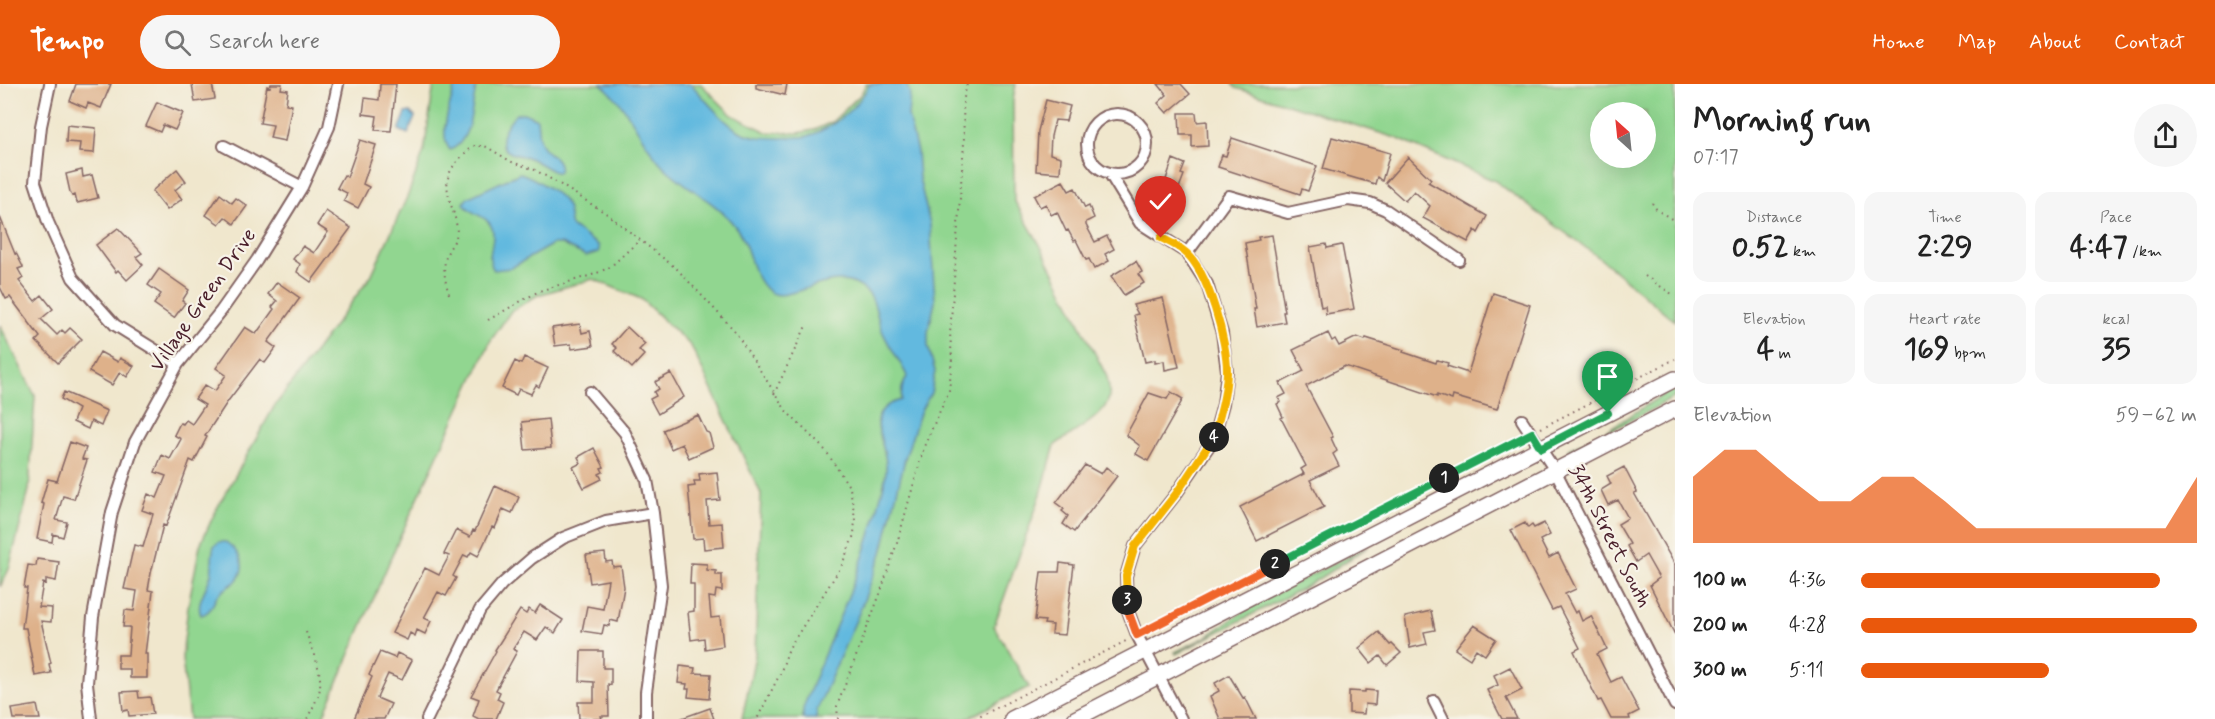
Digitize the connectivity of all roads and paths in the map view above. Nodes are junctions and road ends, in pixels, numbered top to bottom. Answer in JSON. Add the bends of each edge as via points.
{"nodes":[{"id":1,"x":50,"y":84,"type":"edge"},
{"id":2,"x":338,"y":84,"type":"edge"},
{"id":3,"x":967,"y":84,"type":"edge"},
{"id":4,"x":224,"y":146,"type":"dead end"},
{"id":5,"x":1110,"y":174,"type":"junction"},
{"id":6,"x":302,"y":187,"type":"junction"},
{"id":7,"x":1652,"y":203,"type":"dead end"},
{"id":8,"x":1675,"y":221,"type":"edge"},
{"id":9,"x":641,"y":239,"type":"junction"},
{"id":10,"x":1187,"y":253,"type":"junction"},
{"id":11,"x":1460,"y":260,"type":"dead end"},
{"id":12,"x":1645,"y":276,"type":"dead end"},
{"id":13,"x":449,"y":294,"type":"dead end"},
{"id":14,"x":1675,"y":296,"type":"edge"},
{"id":15,"x":488,"y":320,"type":"dead end"},
{"id":16,"x":806,"y":326,"type":"dead end"},
{"id":17,"x":1675,"y":359,"type":"edge"},
{"id":18,"x":178,"y":364,"type":"junction"},
{"id":19,"x":1675,"y":379,"type":"edge"},
{"id":20,"x":590,"y":392,"type":"dead end"},
{"id":21,"x":774,"y":394,"type":"junction"},
{"id":22,"x":1675,"y":409,"type":"edge"},
{"id":23,"x":1522,"y":420,"type":"dead end"},
{"id":24,"x":1532,"y":433,"type":"junction"},
{"id":25,"x":1541,"y":448,"type":"junction"},
{"id":26,"x":1556,"y":472,"type":"junction"},
{"id":27,"x":653,"y":513,"type":"junction"},
{"id":28,"x":306,"y":632,"type":"dead end"},
{"id":29,"x":1137,"y":635,"type":"junction"},
{"id":30,"x":1144,"y":650,"type":"junction"},
{"id":31,"x":1158,"y":677,"type":"junction"},
{"id":32,"x":1434,"y":701,"type":"dead end"},
{"id":33,"x":1675,"y":705,"type":"edge"},
{"id":34,"x":91,"y":719,"type":"edge"},
{"id":35,"x":307,"y":719,"type":"edge"},
{"id":36,"x":427,"y":719,"type":"edge"},
{"id":37,"x":646,"y":719,"type":"edge"},
{"id":38,"x":757,"y":719,"type":"edge"},
{"id":39,"x":838,"y":719,"type":"edge"},
{"id":40,"x":975,"y":719,"type":"edge"},
{"id":41,"x":1012,"y":719,"type":"edge"},
{"id":42,"x":1075,"y":719,"type":"edge"},
{"id":43,"x":1181,"y":719,"type":"edge"},
{"id":44,"x":1443,"y":719,"type":"edge"}],
"edges":[{"from":1,"to":18,"type":"street","via":[[35,182],[72,278],[115,325]]},
{"from":2,"to":6,"type":"street","name":"Village Green Drive","via":[[329,127]]},
{"from":3,"to":39,"type":"path","via":[[949,392],[925,444],[880,594],[837,706]]},
{"from":4,"to":6,"type":"street"},
{"from":5,"to":5,"type":"street","via":[[1093,163],[1086,145],[1092,126],[1119,113],[1144,129],[1147,148],[1144,158],[1130,172]]},
{"from":5,"to":10,"type":"street","via":[[1140,224]]},
{"from":6,"to":18,"type":"street","name":"Village Green Drive","via":[[257,260]]},
{"from":7,"to":8,"type":"path"},
{"from":9,"to":13,"type":"path","via":[[535,170],[485,146],[473,146],[449,173],[446,187],[456,220],[456,237],[444,267]]},
{"from":9,"to":15,"type":"path","via":[[610,267],[538,291]]},
{"from":9,"to":21,"type":"path","via":[[677,269],[734,330]]},
{"from":10,"to":11,"type":"street","via":[[1229,196],[1288,213],[1348,200],[1370,203]]},
{"from":10,"to":29,"type":"street","via":[[1207,284],[1222,333],[1227,370],[1223,404],[1213,440],[1135,546],[1126,576],[1127,608]]},
{"from":12,"to":14,"type":"path"},
{"from":16,"to":21,"type":"path"},
{"from":17,"to":24,"type":"path"},
{"from":18,"to":34,"type":"street","name":"Village Green Drive","via":[[135,442],[112,512],[93,617],[87,683]]},
{"from":19,"to":25,"type":"street"},
{"from":20,"to":27,"type":"street","via":[[625,433],[647,480]]},
{"from":21,"to":38,"type":"path","via":[[842,474],[855,518],[854,535],[841,567],[789,648]]},
{"from":22,"to":26,"type":"street"},
{"from":23,"to":24,"type":"street","name":"34th Street South"},
{"from":24,"to":25,"type":"street","name":"34th Street South"},
{"from":24,"to":29,"type":"path"},
{"from":25,"to":26,"type":"street","name":"34th Street South"},
{"from":25,"to":30,"type":"street"},
{"from":26,"to":31,"type":"street"},
{"from":26,"to":33,"type":"street","name":"34th Street South"},
{"from":27,"to":36,"type":"street","via":[[606,521],[563,538],[502,584],[480,610]]},
{"from":27,"to":37,"type":"street","via":[[661,585],[646,692]]},
{"from":28,"to":35,"type":"path","via":[[320,683]]},
{"from":29,"to":30,"type":"street"},
{"from":29,"to":40,"type":"path"},
{"from":30,"to":31,"type":"street"},
{"from":30,"to":41,"type":"street"},
{"from":31,"to":42,"type":"street"},
{"from":31,"to":43,"type":"street"},
{"from":32,"to":44,"type":"street"}]}
